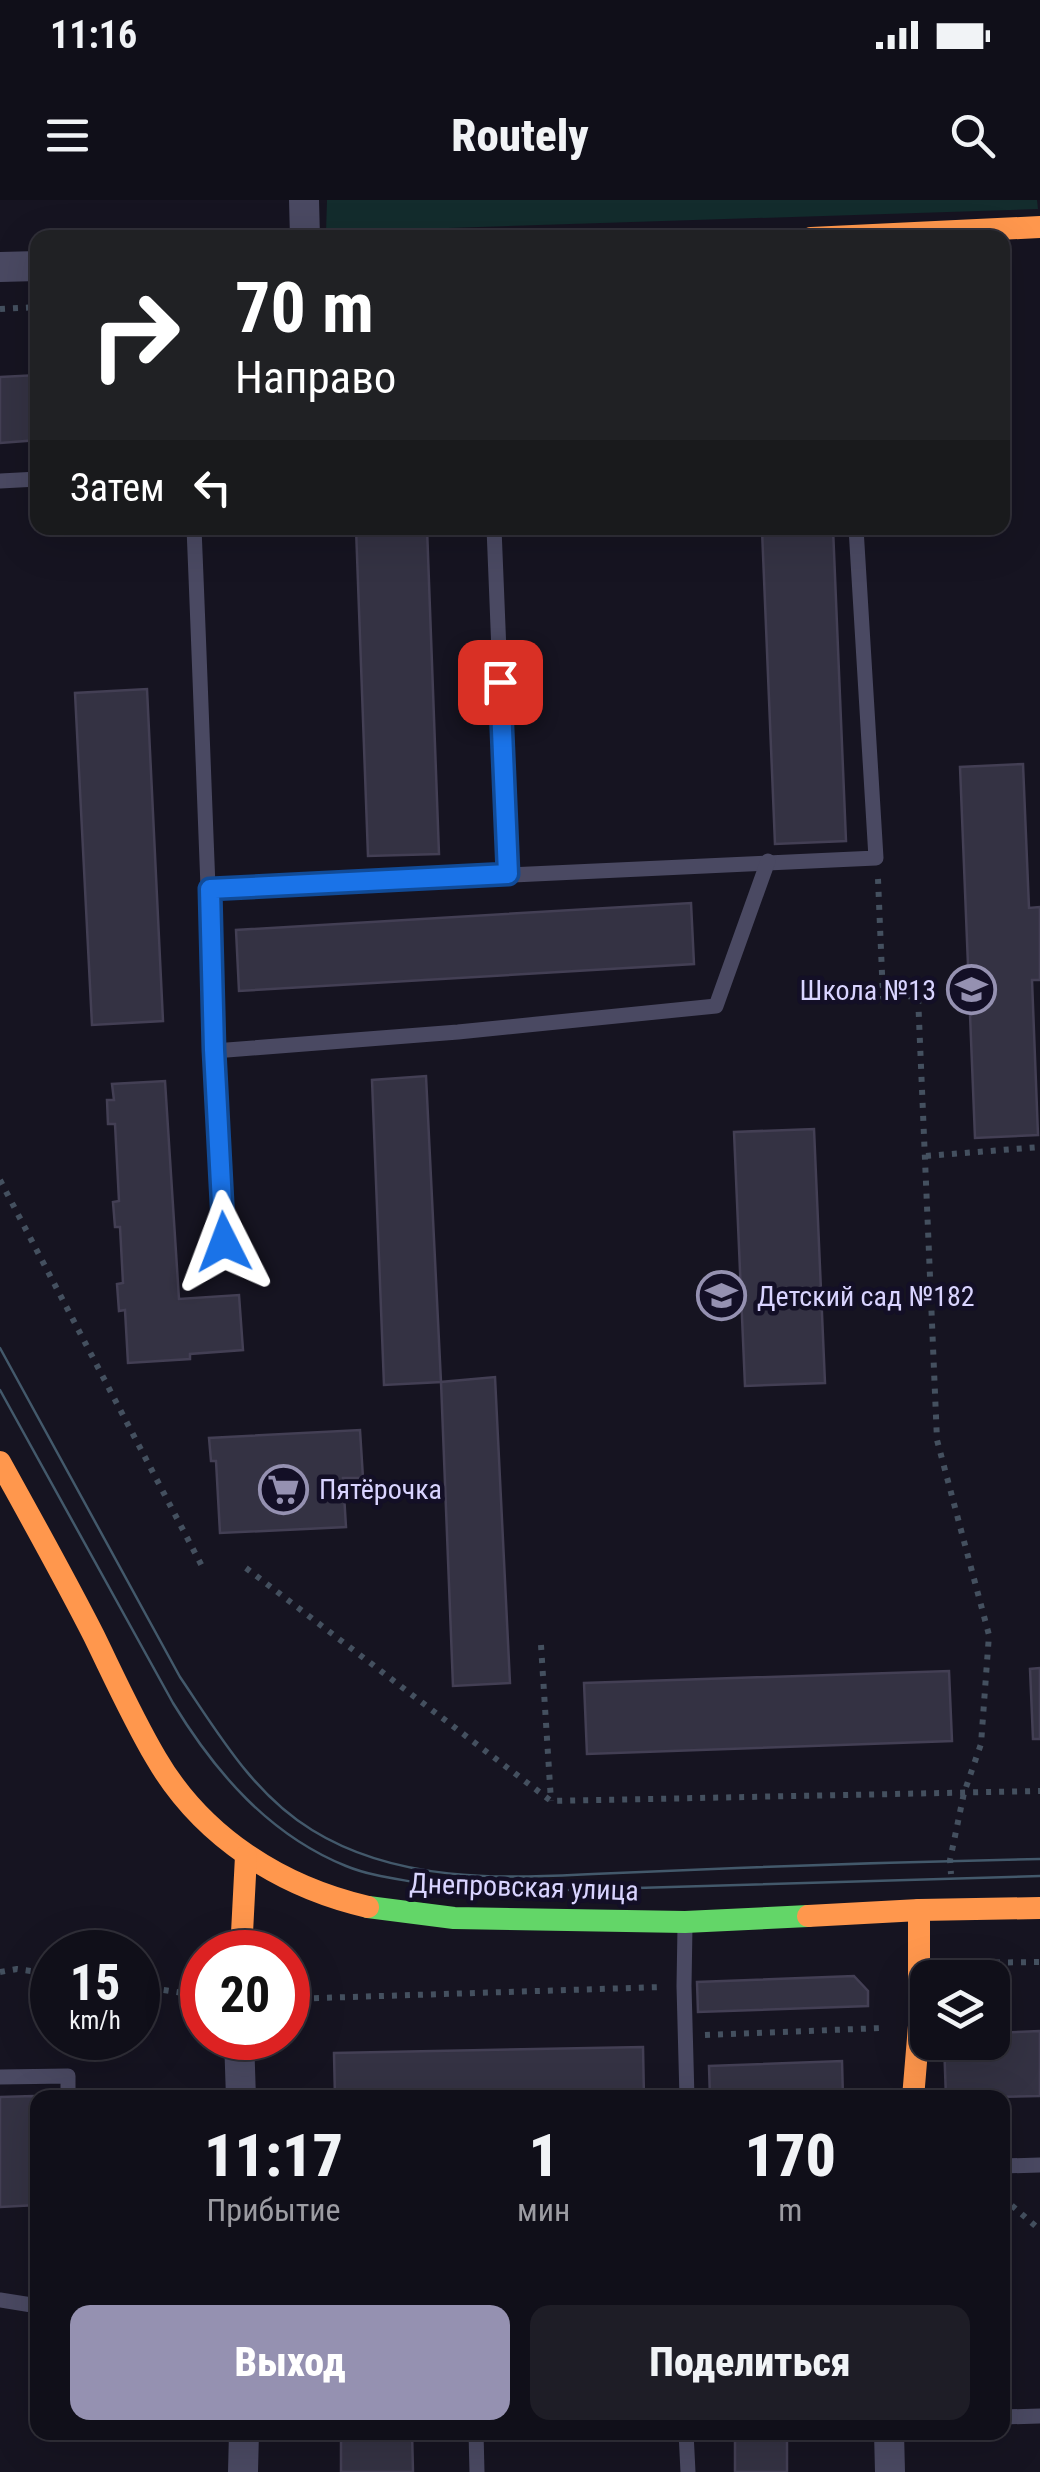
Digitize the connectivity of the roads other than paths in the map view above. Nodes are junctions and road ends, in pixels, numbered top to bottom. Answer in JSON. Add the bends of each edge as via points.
{"nodes":[{"id":1,"x":304,"y":200,"type":"edge"},
{"id":2,"x":1040,"y":228,"type":"edge"},
{"id":3,"x":305,"y":230,"type":"edge"},
{"id":4,"x":995,"y":230,"type":"edge"},
{"id":5,"x":30,"y":266,"type":"edge"},
{"id":6,"x":0,"y":267,"type":"edge"},
{"id":7,"x":0,"y":480,"type":"edge"},
{"id":8,"x":30,"y":480,"type":"edge"},
{"id":9,"x":194,"y":535,"type":"edge"},
{"id":10,"x":494,"y":535,"type":"edge"},
{"id":11,"x":856,"y":535,"type":"edge"},
{"id":12,"x":768,"y":862,"type":"junction"},
{"id":13,"x":508,"y":874,"type":"junction"},
{"id":14,"x":210,"y":889,"type":"junction"},
{"id":15,"x":214,"y":1050,"type":"junction"},
{"id":16,"x":224,"y":1242,"type":"dead end"},
{"id":17,"x":0,"y":1462,"type":"edge"},
{"id":18,"x":246,"y":1856,"type":"junction"},
{"id":19,"x":1040,"y":1908,"type":"edge"},
{"id":20,"x":920,"y":1910,"type":"junction"},
{"id":21,"x":685,"y":1922,"type":"junction"},
{"id":22,"x":242,"y":1930,"type":"edge"},
{"id":23,"x":240,"y":2060,"type":"edge"},
{"id":24,"x":0,"y":2077,"type":"edge"},
{"id":25,"x":68,"y":2090,"type":"edge"},
{"id":26,"x":241,"y":2090,"type":"edge"},
{"id":27,"x":687,"y":2090,"type":"edge"},
{"id":28,"x":914,"y":2090,"type":"edge"},
{"id":29,"x":1040,"y":2165,"type":"edge"},
{"id":30,"x":1010,"y":2166,"type":"edge"},
{"id":31,"x":0,"y":2300,"type":"edge"},
{"id":32,"x":30,"y":2305,"type":"edge"},
{"id":33,"x":1040,"y":2416,"type":"edge"},
{"id":34,"x":1010,"y":2417,"type":"edge"},
{"id":35,"x":244,"y":2440,"type":"edge"},
{"id":36,"x":476,"y":2440,"type":"edge"},
{"id":37,"x":686,"y":2440,"type":"edge"},
{"id":38,"x":888,"y":2440,"type":"edge"},
{"id":39,"x":244,"y":2472,"type":"edge"},
{"id":40,"x":477,"y":2472,"type":"edge"},
{"id":41,"x":688,"y":2472,"type":"edge"},
{"id":42,"x":890,"y":2472,"type":"edge"}],
"edges":[{"from":1,"to":3,"type":"street"},
{"from":2,"to":4,"type":"street"},
{"from":5,"to":6,"type":"street"},
{"from":7,"to":8,"type":"lane"},
{"from":9,"to":14,"type":"lane"},
{"from":10,"to":13,"type":"lane"},
{"from":11,"to":12,"type":"lane","via":[[876,858]]},
{"from":12,"to":13,"type":"lane"},
{"from":12,"to":15,"type":"lane","via":[[716,1006]]},
{"from":13,"to":14,"type":"lane"},
{"from":14,"to":15,"type":"lane"},
{"from":15,"to":16,"type":"lane"},
{"from":17,"to":18,"type":"street","name":"Днепровская улица","via":[[158,1760],[185,1799]]},
{"from":18,"to":21,"type":"street","name":"Днепровская улица","via":[[313,1890],[382,1910],[454,1918]]},
{"from":18,"to":22,"type":"street"},
{"from":19,"to":20,"type":"street","name":"Днепровская улица"},
{"from":20,"to":21,"type":"street","name":"Днепровская улица"},
{"from":20,"to":28,"type":"street"},
{"from":21,"to":27,"type":"lane"},
{"from":23,"to":26,"type":"street"},
{"from":24,"to":25,"type":"lane","via":[[68,2076]]},
{"from":29,"to":30,"type":"lane"},
{"from":31,"to":32,"type":"lane"},
{"from":33,"to":34,"type":"lane"},
{"from":35,"to":39,"type":"street"},
{"from":36,"to":40,"type":"lane"},
{"from":37,"to":41,"type":"lane"},
{"from":38,"to":42,"type":"street"}]}
